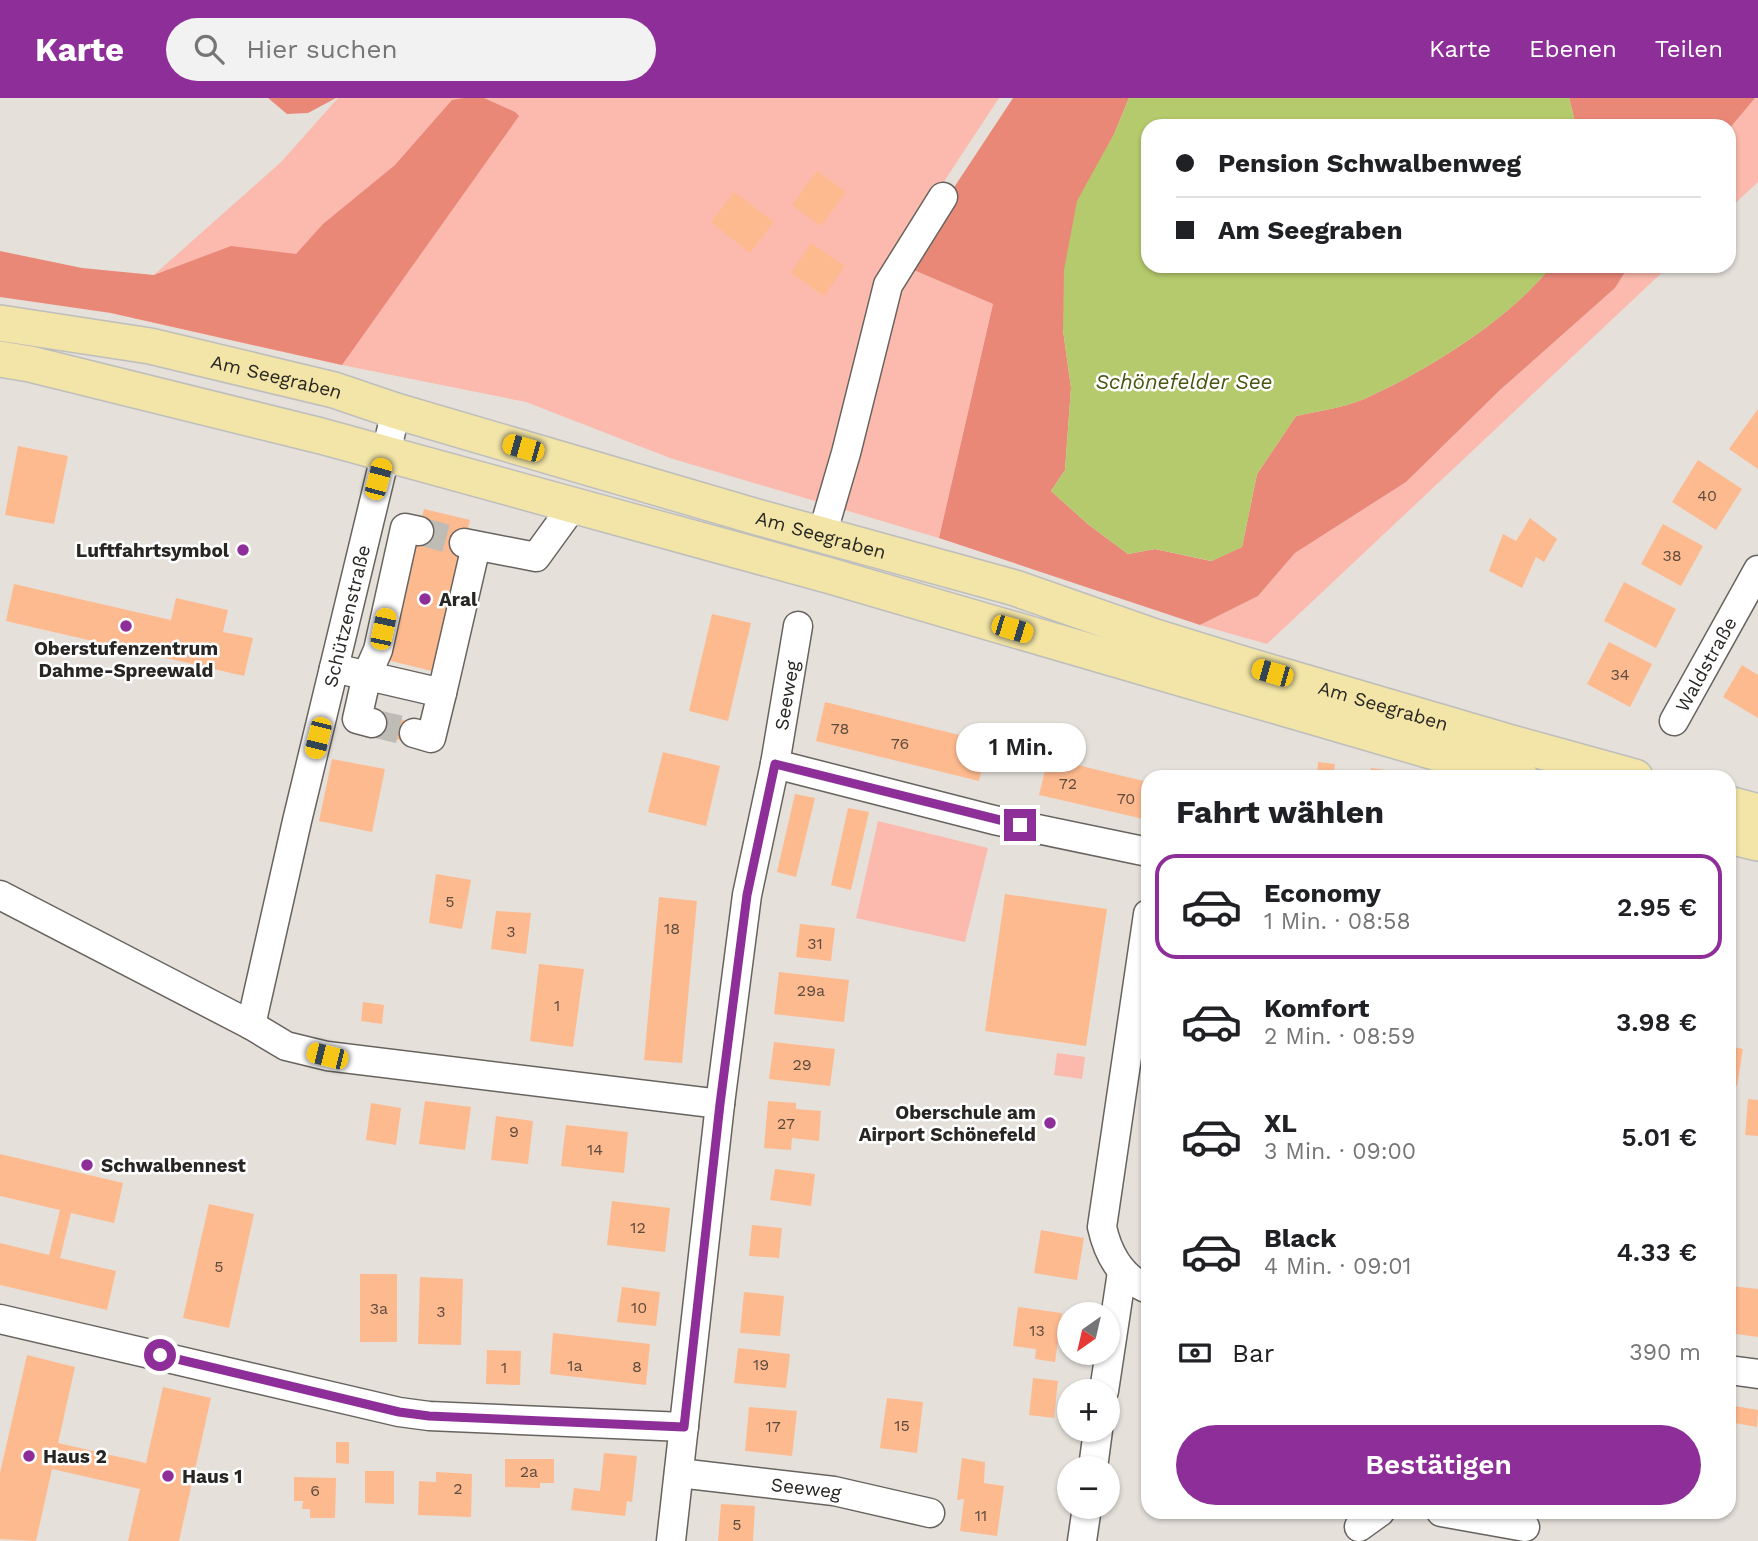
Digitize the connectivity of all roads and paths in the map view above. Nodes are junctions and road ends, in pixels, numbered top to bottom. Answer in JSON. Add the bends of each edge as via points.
{"nodes":[{"id":1,"x":943,"y":197,"type":"dead end"},
{"id":2,"x":0,"y":323,"type":"edge"},
{"id":3,"x":0,"y":359,"type":"edge"},
{"id":4,"x":396,"y":411,"type":"junction"},
{"id":5,"x":385,"y":454,"type":"junction"},
{"id":6,"x":573,"y":506,"type":"junction"},
{"id":7,"x":419,"y":531,"type":"dead end"},
{"id":8,"x":822,"y":535,"type":"junction"},
{"id":9,"x":361,"y":556,"type":"junction"},
{"id":10,"x":397,"y":566,"type":"junction"},
{"id":11,"x":1758,"y":570,"type":"edge"},
{"id":12,"x":798,"y":626,"type":"dead end"},
{"id":13,"x":334,"y":668,"type":"junction"},
{"id":14,"x":367,"y":676,"type":"junction"},
{"id":15,"x":442,"y":693,"type":"junction"},
{"id":16,"x":1674,"y":722,"type":"dead end"},
{"id":17,"x":372,"y":723,"type":"dead end"},
{"id":18,"x":414,"y":733,"type":"tunnel mouth"},
{"id":19,"x":775,"y":764,"type":"junction"},
{"id":20,"x":1496,"y":770,"type":"edge"},
{"id":21,"x":1609,"y":770,"type":"edge"},
{"id":22,"x":1736,"y":806,"type":"edge"},
{"id":23,"x":1758,"y":812,"type":"edge"},
{"id":24,"x":1736,"y":838,"type":"edge"},
{"id":25,"x":1758,"y":844,"type":"edge"},
{"id":26,"x":1141,"y":851,"type":"edge"},
{"id":27,"x":0,"y":895,"type":"edge"},
{"id":28,"x":1141,"y":962,"type":"edge"},
{"id":29,"x":251,"y":1025,"type":"junction"},
{"id":30,"x":720,"y":1104,"type":"junction"},
{"id":31,"x":1122,"y":1272,"type":"junction"},
{"id":32,"x":1141,"y":1286,"type":"edge"},
{"id":33,"x":0,"y":1319,"type":"edge"},
{"id":34,"x":1736,"y":1371,"type":"edge"},
{"id":35,"x":1758,"y":1374,"type":"edge"},
{"id":36,"x":1106,"y":1379,"type":"edge"},
{"id":37,"x":684,"y":1427,"type":"junction"},
{"id":38,"x":680,"y":1473,"type":"junction"},
{"id":39,"x":930,"y":1513,"type":"dead end"},
{"id":40,"x":1085,"y":1519,"type":"edge"},
{"id":41,"x":1480,"y":1519,"type":"edge"},
{"id":42,"x":1525,"y":1527,"type":"edge"},
{"id":43,"x":671,"y":1541,"type":"edge"},
{"id":44,"x":1082,"y":1541,"type":"edge"}],
"edges":[{"from":1,"to":8,"type":"street","via":[[888,285]]},
{"from":2,"to":4,"type":"main road","name":"Am Seegraben","via":[[150,346],[241,366]]},
{"from":3,"to":5,"type":"main road","name":"Am Seegraben"},
{"from":4,"to":5,"type":"street","name":"Schützenstraße"},
{"from":4,"to":8,"type":"main road","name":"Am Seegraben"},
{"from":5,"to":6,"type":"main road","name":"Am Seegraben"},
{"from":5,"to":9,"type":"street","name":"Schützenstraße"},
{"from":6,"to":15,"type":"street","via":[[536,558],[470,545]]},
{"from":6,"to":20,"type":"main road","name":"Am Seegraben","via":[[827,575]]},
{"from":7,"to":10,"type":"street","via":[[405,528]]},
{"from":8,"to":21,"type":"main road","name":"Am Seegraben","via":[[1015,588],[1249,666]]},
{"from":9,"to":10,"type":"street"},
{"from":9,"to":13,"type":"street","name":"Schützenstraße"},
{"from":10,"to":14,"type":"street","via":[[378,650]]},
{"from":11,"to":16,"type":"street","name":"Waldstraße"},
{"from":12,"to":19,"type":"street","name":"Seeweg"},
{"from":13,"to":14,"type":"street"},
{"from":13,"to":29,"type":"street","name":"Schützenstraße"},
{"from":14,"to":15,"type":"street"},
{"from":14,"to":17,"type":"street","via":[[357,719]]},
{"from":15,"to":18,"type":"street","via":[[431,738]]},
{"from":19,"to":26,"type":"street","via":[[994,820]]},
{"from":19,"to":30,"type":"street","name":"Seeweg","via":[[747,895]]},
{"from":22,"to":23,"type":"main road"},
{"from":24,"to":25,"type":"main road"},
{"from":27,"to":29,"type":"street"},
{"from":28,"to":31,"type":"street","via":[[1102,1227]]},
{"from":29,"to":30,"type":"street","via":[[286,1046],[327,1056]]},
{"from":30,"to":37,"type":"street","name":"Seeweg"},
{"from":31,"to":32,"type":"street"},
{"from":31,"to":36,"type":"street"},
{"from":33,"to":37,"type":"street","via":[[409,1413]]},
{"from":34,"to":35,"type":"street"},
{"from":37,"to":38,"type":"street","name":"Seeweg"},
{"from":38,"to":39,"type":"street","name":"Seeweg","via":[[834,1491]]},
{"from":38,"to":43,"type":"street","name":"Seeweg"},
{"from":40,"to":44,"type":"street"},
{"from":41,"to":42,"type":"street"}]}
